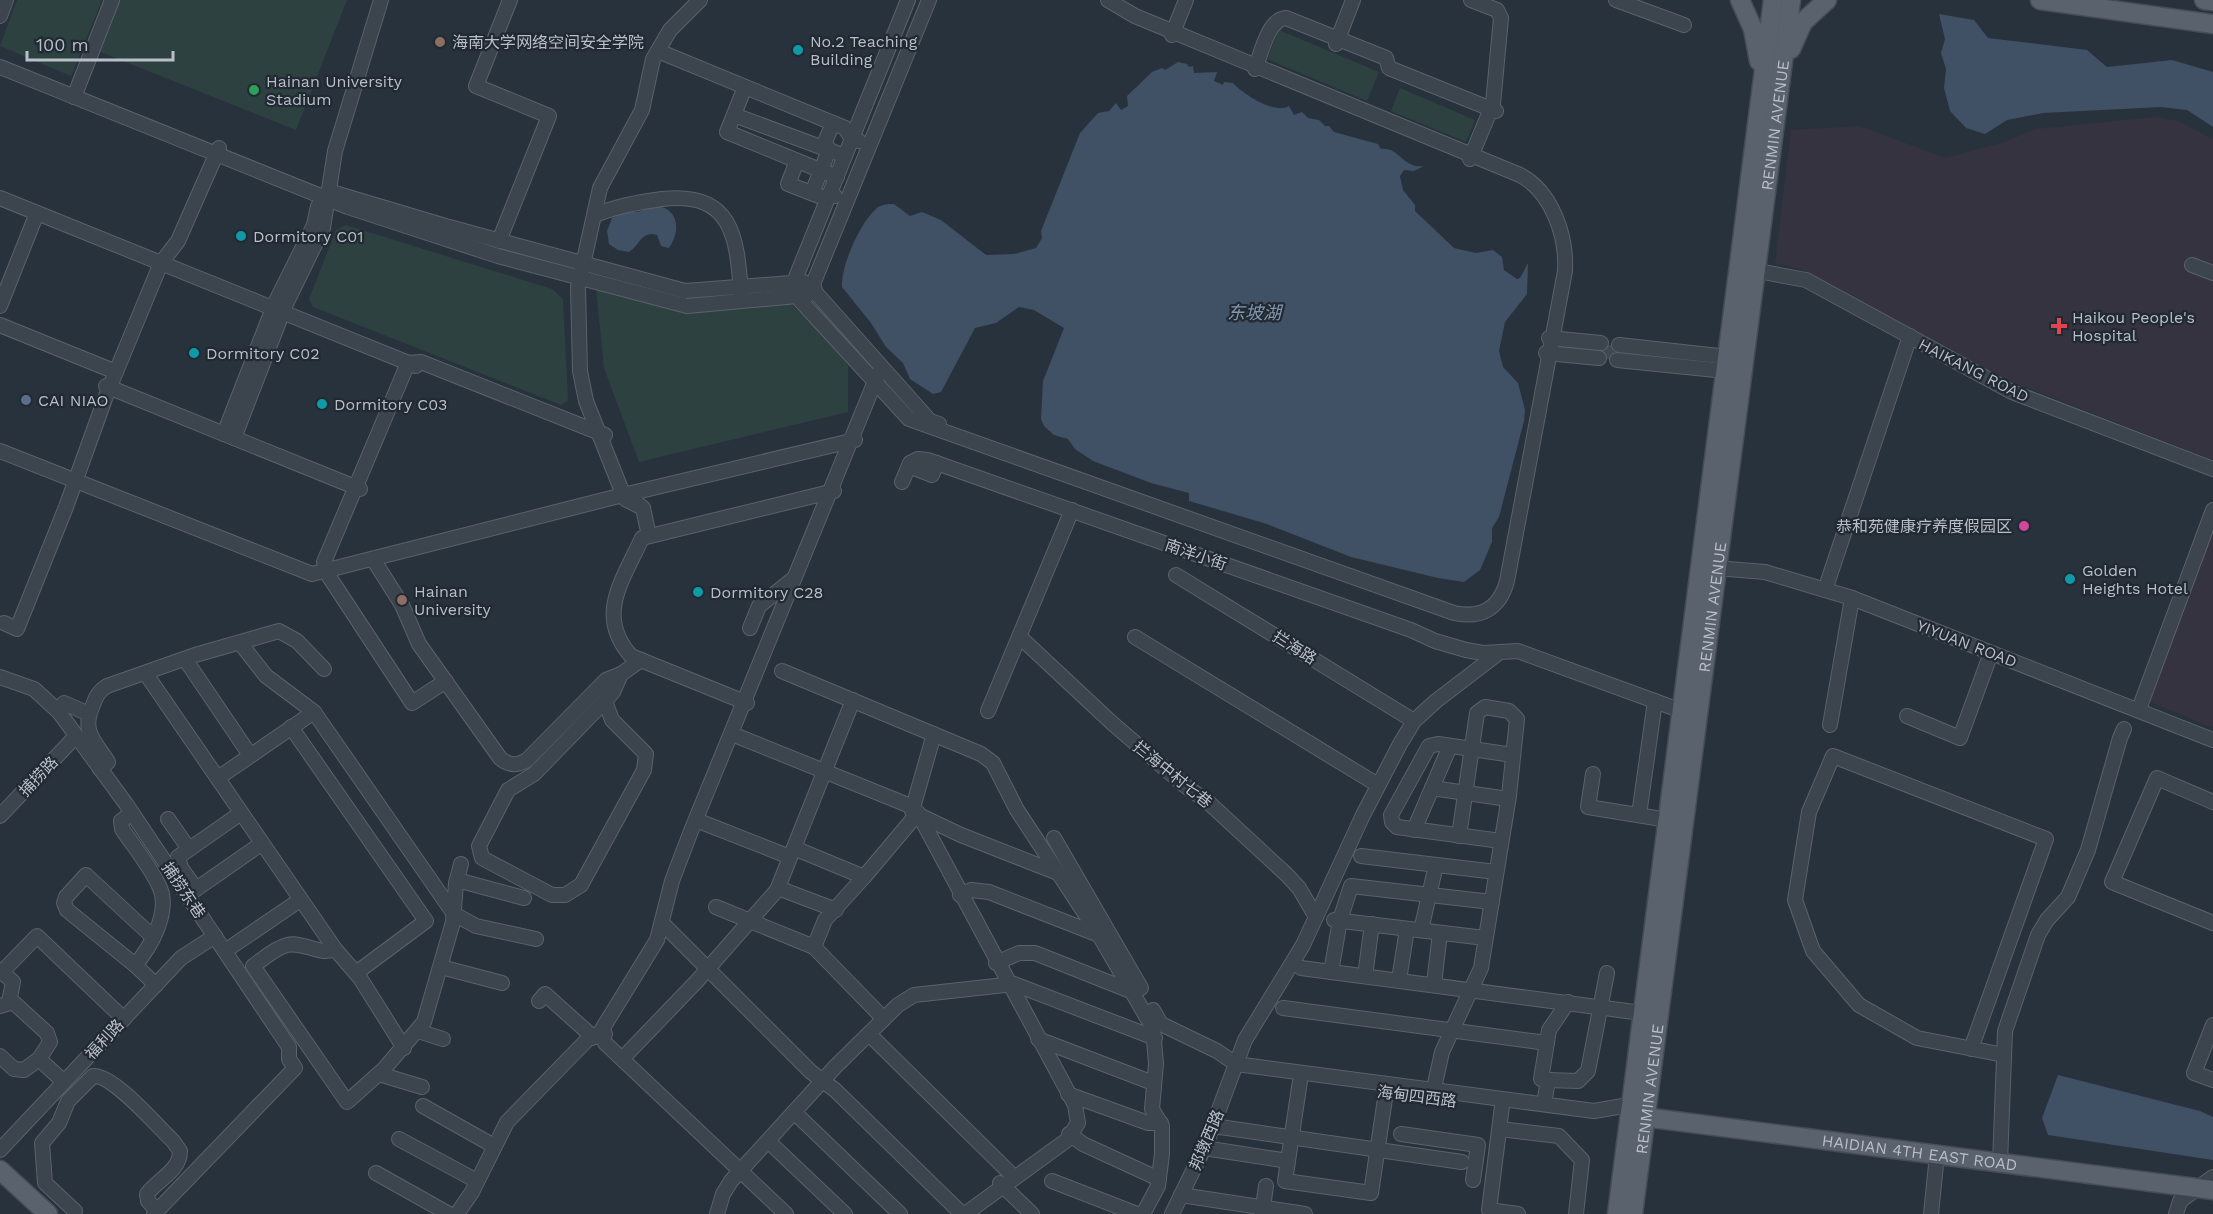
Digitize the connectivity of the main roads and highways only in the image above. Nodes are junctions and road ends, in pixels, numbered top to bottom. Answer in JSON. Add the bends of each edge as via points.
{"nodes":[{"id":1,"x":1740,"y":0,"type":"edge"},
{"id":2,"x":1773,"y":0,"type":"edge"},
{"id":3,"x":1791,"y":0,"type":"edge"},
{"id":4,"x":1827,"y":0,"type":"edge"},
{"id":5,"x":2040,"y":0,"type":"edge"},
{"id":6,"x":2204,"y":0,"type":"edge"},
{"id":7,"x":2213,"y":1,"type":"edge"},
{"id":8,"x":2213,"y":24,"type":"edge"},
{"id":9,"x":1782,"y":70,"type":"junction"},
{"id":10,"x":1763,"y":85,"type":"junction"},
{"id":11,"x":1747,"y":269,"type":"junction"},
{"id":12,"x":1638,"y":1111,"type":"junction"},
{"id":13,"x":2000,"y":1158,"type":"junction"},
{"id":14,"x":0,"y":1170,"type":"edge"},
{"id":15,"x":0,"y":1180,"type":"edge"},
{"id":16,"x":2210,"y":1183,"type":"edge"},
{"id":17,"x":38,"y":1214,"type":"edge"},
{"id":18,"x":48,"y":1214,"type":"edge"},
{"id":19,"x":1617,"y":1214,"type":"edge"},
{"id":20,"x":1633,"y":1214,"type":"edge"}],
"edges":[{"from":1,"to":10,"type":"main road","via":[[1757,40]]},
{"from":2,"to":10,"type":"main road","name":"RENMIN AVENUE"},
{"from":3,"to":9,"type":"main road","name":"RENMIN AVENUE"},
{"from":4,"to":9,"type":"main road","via":[[1803,22]]},
{"from":5,"to":8,"type":"main road"},
{"from":6,"to":7,"type":"main road"},
{"from":9,"to":11,"type":"main road","name":"RENMIN AVENUE"},
{"from":10,"to":11,"type":"main road","name":"RENMIN AVENUE"},
{"from":11,"to":12,"type":"main road","name":"RENMIN AVENUE","via":[[1716,568]]},
{"from":11,"to":12,"type":"main road","name":"RENMIN AVENUE","via":[[1727,364],[1642,1013]]},
{"from":12,"to":13,"type":"main road","name":"HAIDIAN 4TH EAST ROAD"},
{"from":12,"to":13,"type":"main road","name":"HAIDIAN 4TH EAST ROAD","via":[[1937,1155]]},
{"from":12,"to":19,"type":"main road","name":"RENMIN AVENUE"},
{"from":12,"to":20,"type":"main road","name":"RENMIN AVENUE"},
{"from":13,"to":16,"type":"main road","name":"HAIDIAN 4TH EAST ROAD"},
{"from":14,"to":18,"type":"main road"},
{"from":15,"to":17,"type":"main road"}]}
